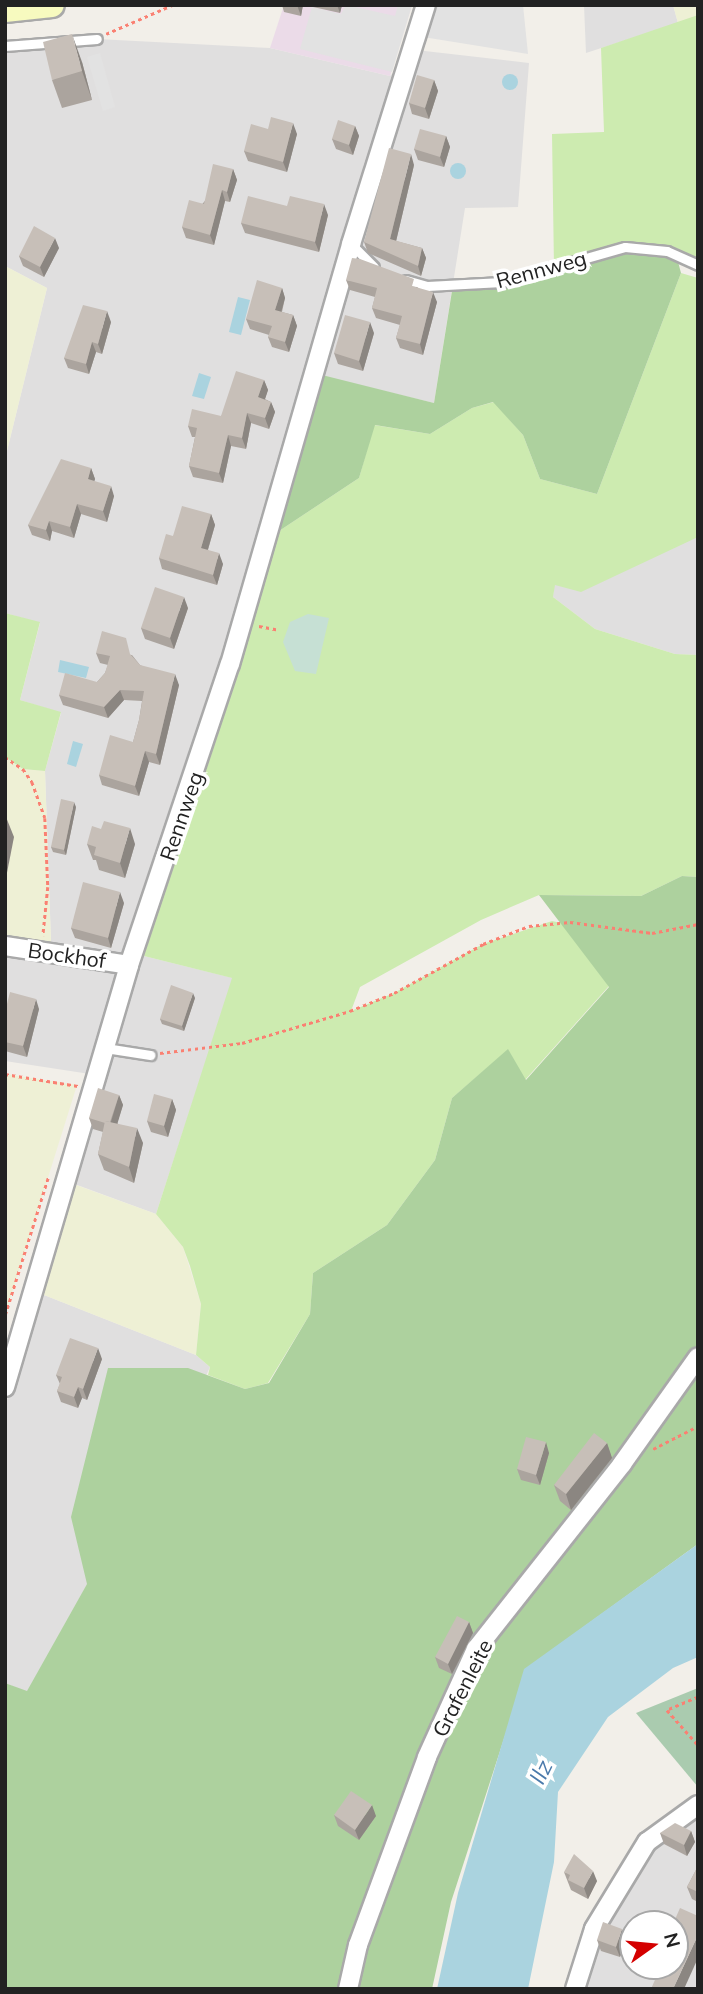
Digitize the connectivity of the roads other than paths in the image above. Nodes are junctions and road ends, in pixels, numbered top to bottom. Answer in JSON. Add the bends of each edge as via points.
{"nodes":[{"id":1,"x":52,"y":5,"type":"edge"},
{"id":2,"x":426,"y":5,"type":"edge"},
{"id":3,"x":5,"y":10,"type":"edge"},
{"id":4,"x":97,"y":39,"type":"road end"},
{"id":5,"x":5,"y":46,"type":"edge"},
{"id":6,"x":351,"y":244,"type":"junction"},
{"id":7,"x":698,"y":265,"type":"edge"},
{"id":8,"x":387,"y":273,"type":"edge"},
{"id":9,"x":397,"y":277,"type":"edge"},
{"id":10,"x":5,"y":946,"type":"edge"},
{"id":11,"x":129,"y":965,"type":"junction"},
{"id":12,"x":105,"y":1048,"type":"junction"},
{"id":13,"x":150,"y":1055,"type":"road end"},
{"id":14,"x":698,"y":1357,"type":"edge"},
{"id":15,"x":5,"y":1387,"type":"edge"},
{"id":16,"x":698,"y":1805,"type":"edge"},
{"id":17,"x":348,"y":1989,"type":"edge"},
{"id":18,"x":575,"y":1989,"type":"edge"}],
"edges":[{"from":1,"to":3,"type":"street"},
{"from":2,"to":6,"type":"street","name":"Rennweg"},
{"from":4,"to":5,"type":"lane"},
{"from":6,"to":8,"type":"lane","via":[[367,263]]},
{"from":6,"to":11,"type":"street","name":"Rennweg","via":[[242,622]]},
{"from":7,"to":9,"type":"lane","name":"Rennweg","via":[[667,251],[625,247],[502,282],[427,286]]},
{"from":10,"to":11,"type":"street","name":"Bockhof"},
{"from":11,"to":12,"type":"street","name":"Rennweg"},
{"from":12,"to":13,"type":"lane"},
{"from":12,"to":15,"type":"street","name":"Rennweg"},
{"from":14,"to":17,"type":"street","name":"Grafenleite","via":[[622,1464],[476,1649],[428,1757],[358,1945]]},
{"from":16,"to":18,"type":"street","via":[[647,1842],[594,1928]]}]}
